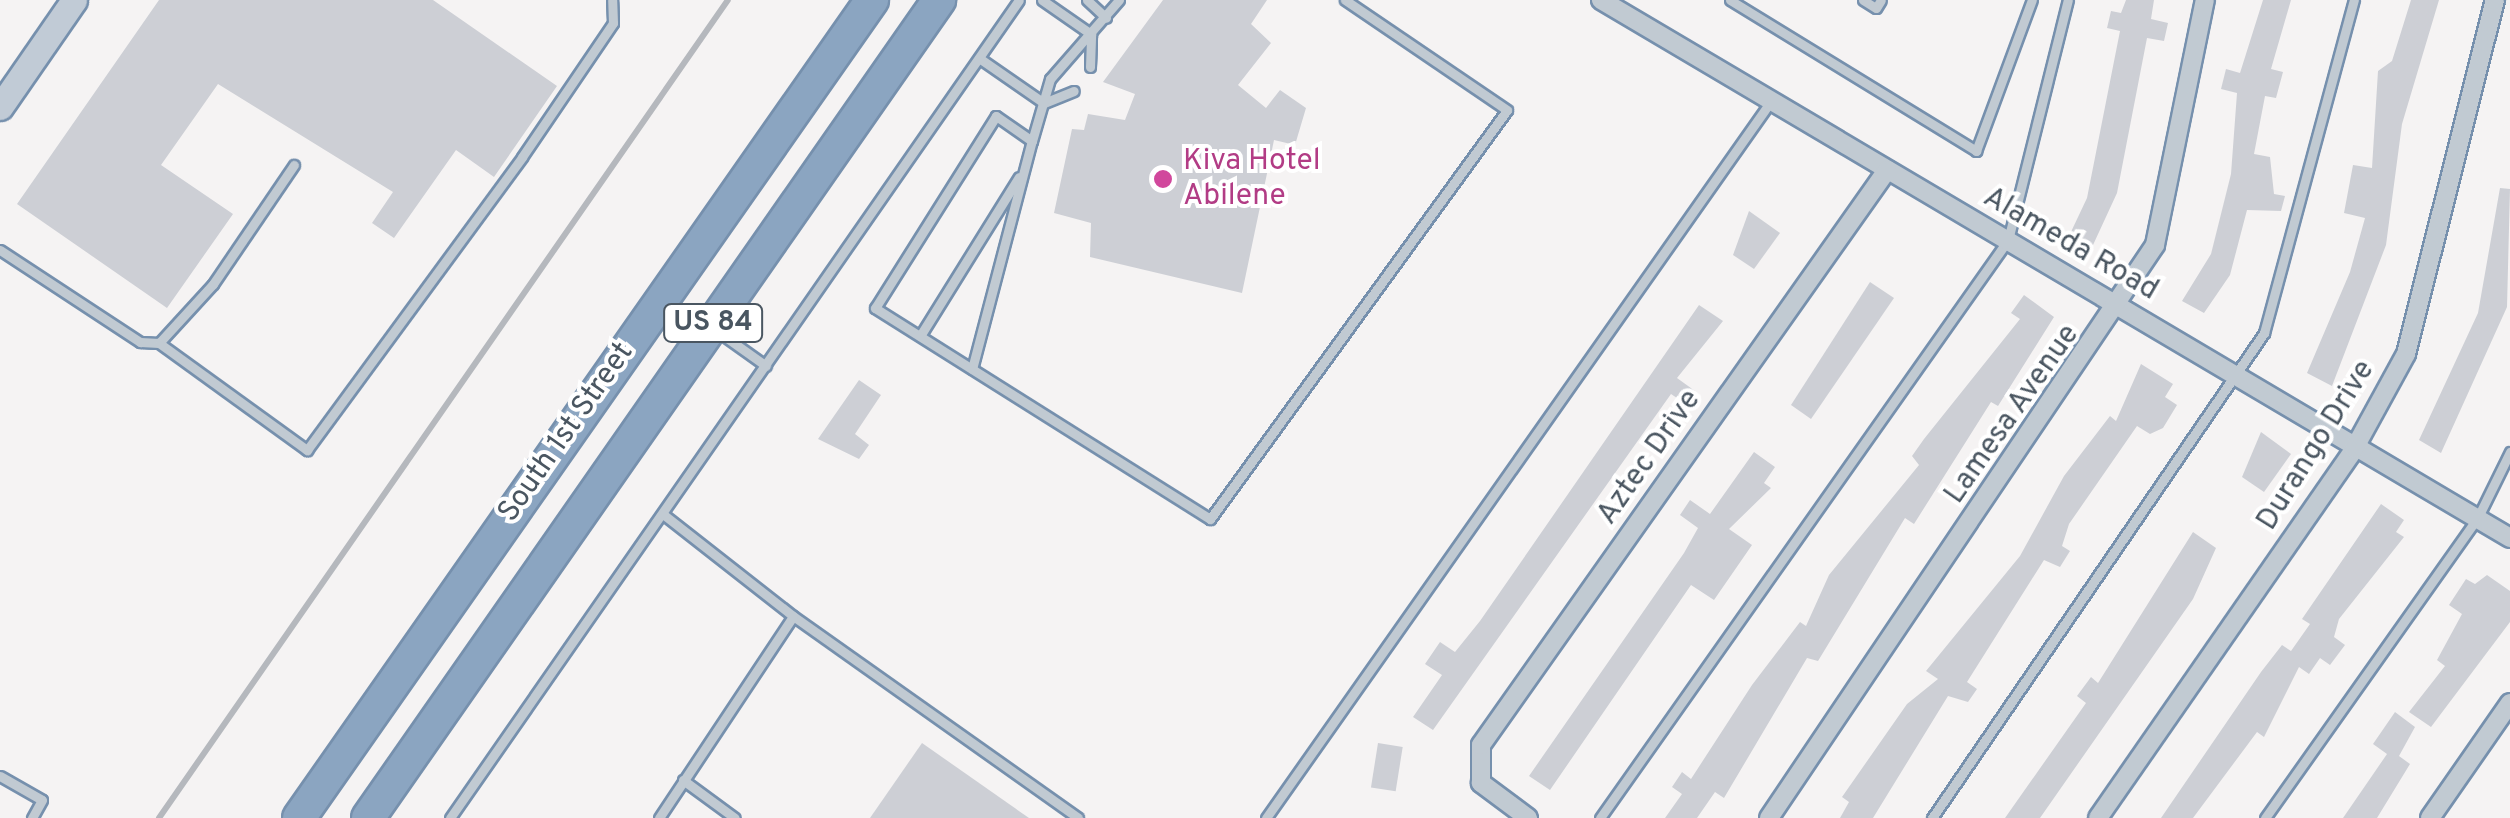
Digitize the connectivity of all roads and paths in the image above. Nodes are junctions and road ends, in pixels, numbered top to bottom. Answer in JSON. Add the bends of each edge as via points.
{"nodes":[{"id":1,"x":74,"y":0,"type":"edge"},
{"id":2,"x":612,"y":0,"type":"edge"},
{"id":3,"x":872,"y":0,"type":"edge"},
{"id":4,"x":938,"y":0,"type":"edge"},
{"id":5,"x":1019,"y":0,"type":"edge"},
{"id":6,"x":1042,"y":0,"type":"edge"},
{"id":7,"x":1087,"y":0,"type":"edge"},
{"id":8,"x":1119,"y":0,"type":"edge"},
{"id":9,"x":1344,"y":0,"type":"edge"},
{"id":10,"x":1730,"y":0,"type":"edge"},
{"id":11,"x":1863,"y":0,"type":"edge"},
{"id":12,"x":1880,"y":0,"type":"edge"},
{"id":13,"x":2032,"y":0,"type":"edge"},
{"id":14,"x":2068,"y":0,"type":"edge"},
{"id":15,"x":2204,"y":0,"type":"edge"},
{"id":16,"x":2354,"y":0,"type":"edge"},
{"id":17,"x":2495,"y":0,"type":"edge"},
{"id":18,"x":1607,"y":2,"type":"edge"},
{"id":19,"x":1106,"y":18,"type":"junction"},
{"id":20,"x":1091,"y":34,"type":"junction"},
{"id":21,"x":979,"y":58,"type":"junction"},
{"id":22,"x":1090,"y":67,"type":"dead end"},
{"id":23,"x":1074,"y":91,"type":"dead end"},
{"id":24,"x":1771,"y":101,"type":"junction"},
{"id":25,"x":1044,"y":102,"type":"junction"},
{"id":26,"x":0,"y":107,"type":"edge"},
{"id":27,"x":1032,"y":142,"type":"junction"},
{"id":28,"x":294,"y":165,"type":"dead end"},
{"id":29,"x":1025,"y":168,"type":"junction"},
{"id":30,"x":1887,"y":170,"type":"junction"},
{"id":31,"x":2008,"y":240,"type":"junction"},
{"id":32,"x":0,"y":250,"type":"edge"},
{"id":33,"x":664,"y":296,"type":"junction"},
{"id":34,"x":2121,"y":306,"type":"junction"},
{"id":35,"x":710,"y":327,"type":"junction"},
{"id":36,"x":920,"y":336,"type":"junction"},
{"id":37,"x":159,"y":343,"type":"junction"},
{"id":38,"x":766,"y":366,"type":"junction"},
{"id":39,"x":972,"y":368,"type":"junction"},
{"id":40,"x":2236,"y":376,"type":"junction"},
{"id":41,"x":2354,"y":449,"type":"junction"},
{"id":42,"x":2510,"y":452,"type":"edge"},
{"id":43,"x":663,"y":514,"type":"junction"},
{"id":44,"x":2477,"y":519,"type":"junction"},
{"id":45,"x":2510,"y":538,"type":"edge"},
{"id":46,"x":793,"y":616,"type":"junction"},
{"id":47,"x":2510,"y":703,"type":"edge"},
{"id":48,"x":0,"y":776,"type":"edge"},
{"id":49,"x":684,"y":780,"type":"junction"},
{"id":50,"x":32,"y":818,"type":"edge"},
{"id":51,"x":300,"y":818,"type":"edge"},
{"id":52,"x":368,"y":818,"type":"edge"},
{"id":53,"x":450,"y":818,"type":"edge"},
{"id":54,"x":658,"y":818,"type":"edge"},
{"id":55,"x":734,"y":818,"type":"edge"},
{"id":56,"x":1078,"y":818,"type":"edge"},
{"id":57,"x":1266,"y":818,"type":"edge"},
{"id":58,"x":1528,"y":818,"type":"edge"},
{"id":59,"x":1600,"y":818,"type":"edge"},
{"id":60,"x":1769,"y":818,"type":"edge"},
{"id":61,"x":1932,"y":818,"type":"edge"},
{"id":62,"x":2098,"y":818,"type":"edge"},
{"id":63,"x":2265,"y":818,"type":"edge"},
{"id":64,"x":2430,"y":818,"type":"edge"}],
"edges":[{"from":1,"to":26,"type":"street"},
{"from":2,"to":37,"type":"lane","via":[[613,22],[522,158],[308,450]]},
{"from":3,"to":33,"type":"highway","name":"South 1st Street","number":"US 84"},
{"from":4,"to":35,"type":"highway","name":"South 1st Street","number":"US 84"},
{"from":5,"to":21,"type":"lane"},
{"from":6,"to":20,"type":"lane"},
{"from":7,"to":19,"type":"lane"},
{"from":8,"to":19,"type":"lane"},
{"from":9,"to":39,"type":"lane","via":[[1507,110],[1210,519]]},
{"from":10,"to":13,"type":"lane","via":[[1976,152]]},
{"from":11,"to":12,"type":"lane","via":[[1876,8]]},
{"from":14,"to":31,"type":"lane"},
{"from":15,"to":34,"type":"street","name":"Lamesa Avenue","via":[[2166,206]]},
{"from":16,"to":40,"type":"lane","via":[[2284,281]]},
{"from":17,"to":41,"type":"street","name":"Durango Drive","via":[[2412,337]]},
{"from":18,"to":24,"type":"street","name":"Alameda Road"},
{"from":19,"to":20,"type":"lane"},
{"from":20,"to":22,"type":"lane"},
{"from":20,"to":25,"type":"lane","via":[[1070,49]]},
{"from":21,"to":25,"type":"lane"},
{"from":21,"to":38,"type":"lane"},
{"from":23,"to":25,"type":"lane"},
{"from":24,"to":30,"type":"street","name":"Alameda Road"},
{"from":24,"to":57,"type":"lane"},
{"from":25,"to":27,"type":"lane"},
{"from":27,"to":29,"type":"lane"},
{"from":27,"to":36,"type":"lane","via":[[996,116],[876,308]]},
{"from":28,"to":37,"type":"lane","via":[[213,284]]},
{"from":29,"to":36,"type":"lane"},
{"from":29,"to":39,"type":"lane"},
{"from":30,"to":31,"type":"street","name":"Alameda Road"},
{"from":30,"to":58,"type":"street","name":"Aztec Drive","via":[[1481,745],[1481,783]]},
{"from":31,"to":34,"type":"street","name":"Alameda Road"},
{"from":31,"to":59,"type":"lane"},
{"from":32,"to":37,"type":"lane","via":[[140,342]]},
{"from":33,"to":35,"type":"highway"},
{"from":33,"to":51,"type":"highway","name":"South 1st Street","number":"US 84"},
{"from":34,"to":40,"type":"street","name":"Alameda Road"},
{"from":34,"to":60,"type":"street","name":"Lamesa Avenue"},
{"from":35,"to":38,"type":"lane"},
{"from":35,"to":52,"type":"highway","name":"South 1st Street","number":"US 84"},
{"from":36,"to":39,"type":"lane"},
{"from":38,"to":43,"type":"lane"},
{"from":40,"to":41,"type":"street","name":"Alameda Road"},
{"from":40,"to":61,"type":"lane"},
{"from":41,"to":44,"type":"street","name":"Alameda Road"},
{"from":41,"to":62,"type":"street","name":"Durango Drive"},
{"from":42,"to":44,"type":"lane"},
{"from":43,"to":46,"type":"lane"},
{"from":43,"to":53,"type":"lane"},
{"from":44,"to":45,"type":"street","name":"Alameda Road"},
{"from":44,"to":63,"type":"lane"},
{"from":46,"to":49,"type":"lane"},
{"from":46,"to":56,"type":"lane"},
{"from":47,"to":64,"type":"street"},
{"from":48,"to":50,"type":"lane","via":[[42,800]]},
{"from":49,"to":54,"type":"lane"},
{"from":49,"to":55,"type":"lane"}]}
